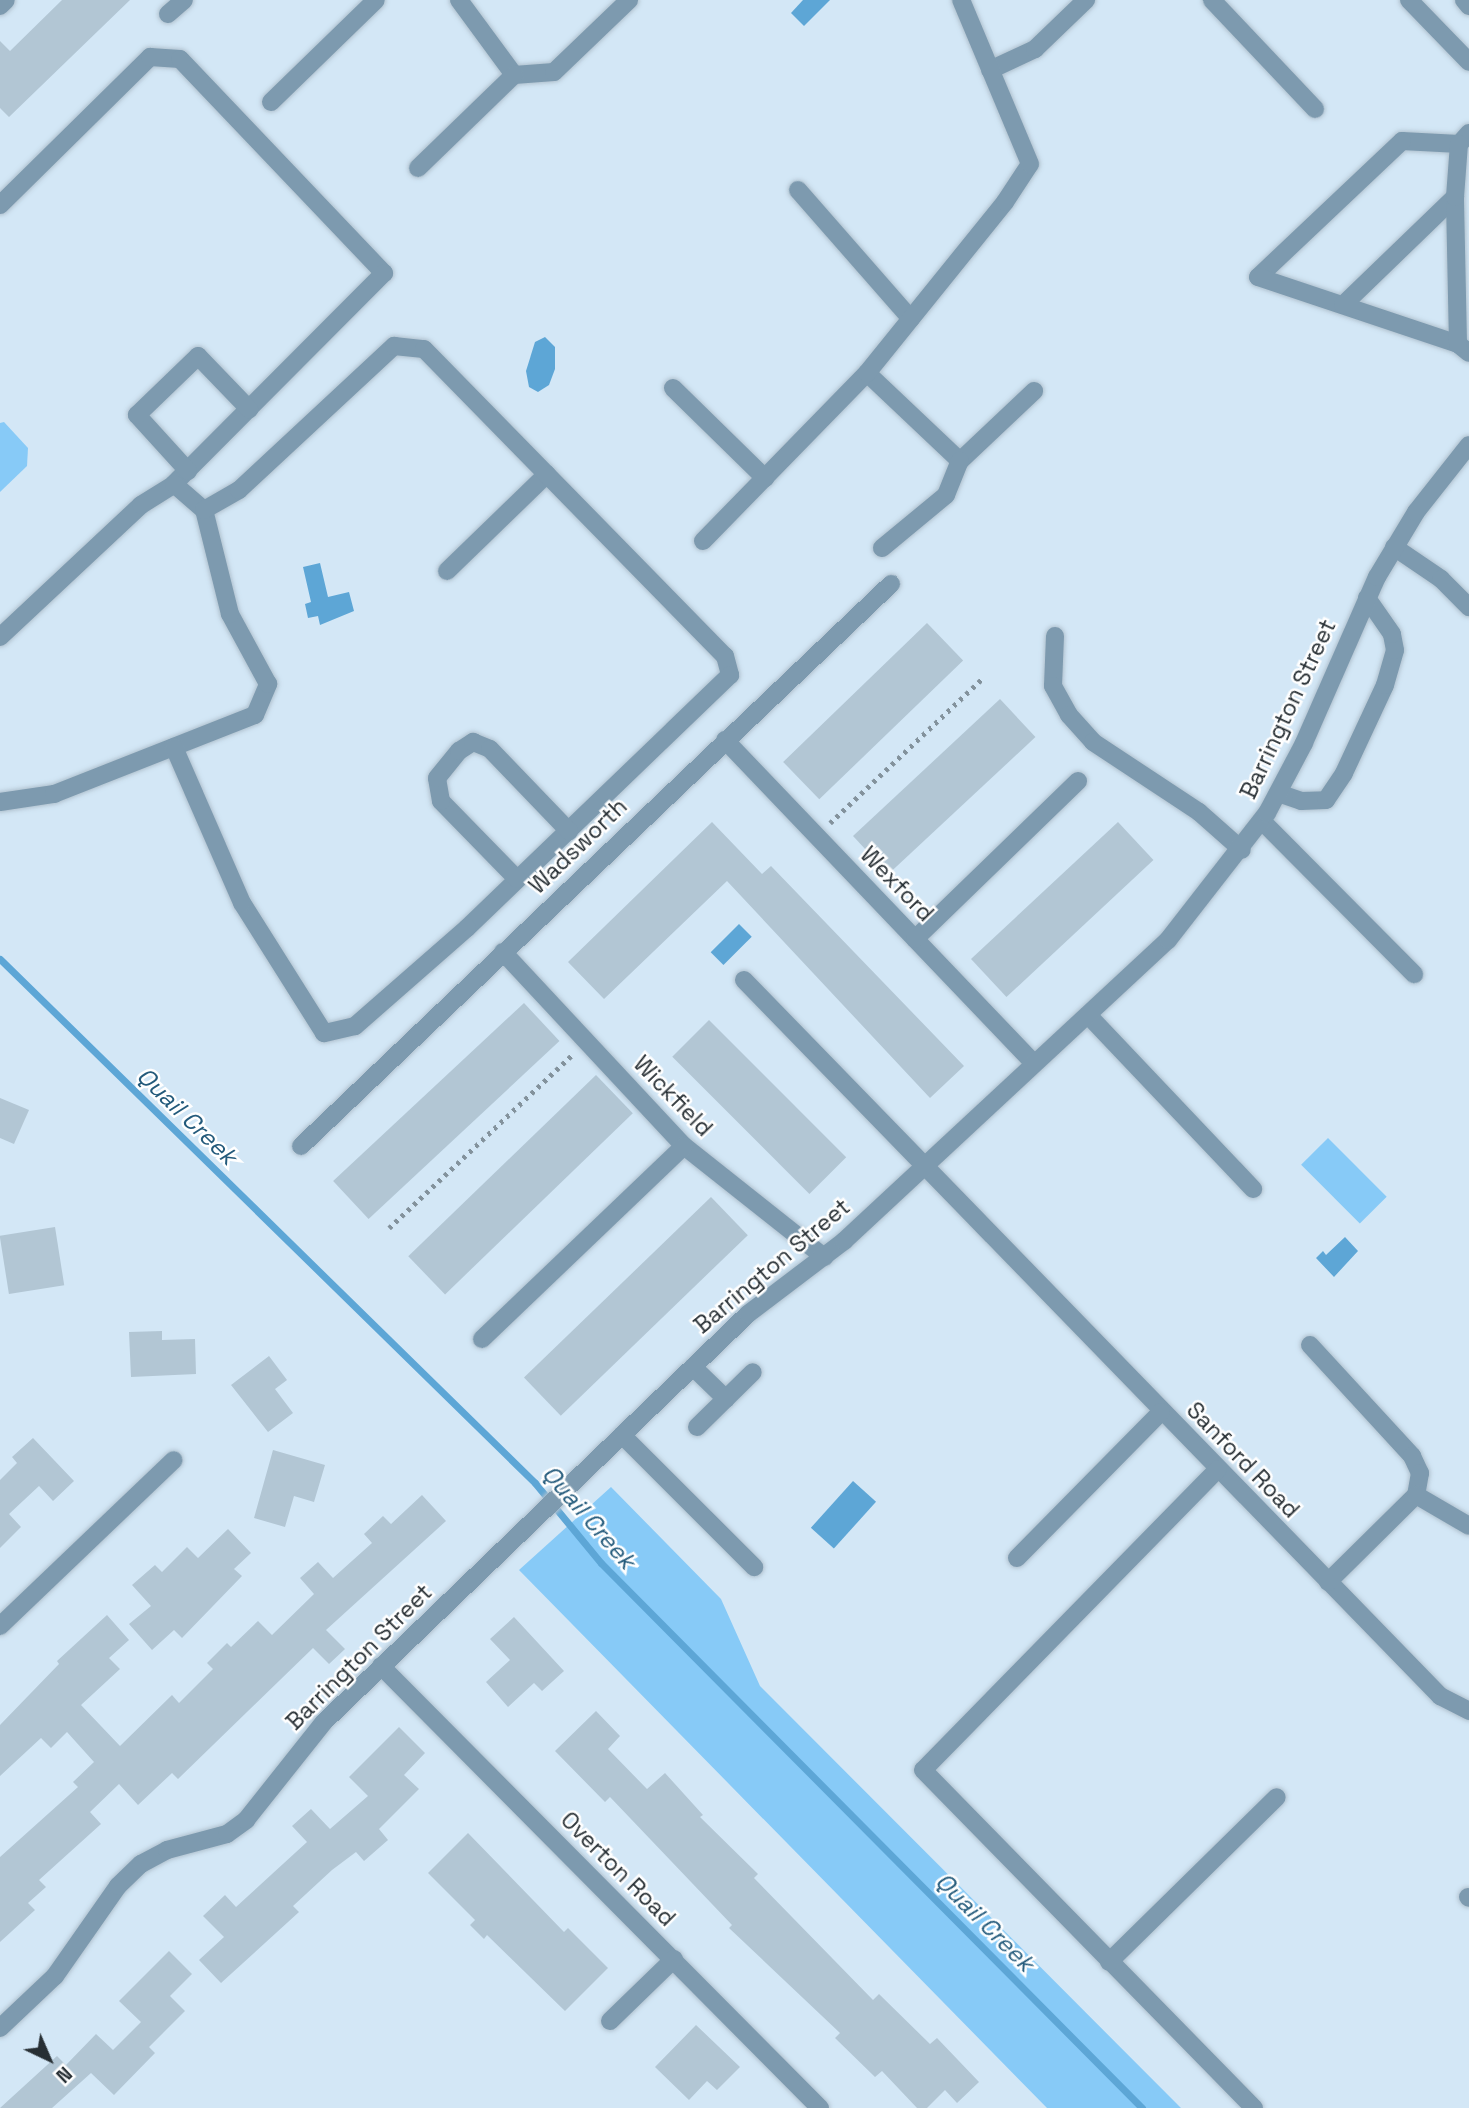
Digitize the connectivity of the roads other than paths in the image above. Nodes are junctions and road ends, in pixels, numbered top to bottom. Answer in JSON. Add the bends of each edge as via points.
{"nodes":[{"id":1,"x":6,"y":0,"type":"edge"},
{"id":2,"x":184,"y":0,"type":"edge"},
{"id":3,"x":376,"y":0,"type":"edge"},
{"id":4,"x":459,"y":0,"type":"edge"},
{"id":5,"x":629,"y":0,"type":"edge"},
{"id":6,"x":961,"y":0,"type":"edge"},
{"id":7,"x":1086,"y":0,"type":"edge"},
{"id":8,"x":1212,"y":0,"type":"edge"},
{"id":9,"x":1409,"y":0,"type":"edge"},
{"id":10,"x":1464,"y":0,"type":"edge"},
{"id":11,"x":0,"y":6,"type":"edge"},
{"id":12,"x":1469,"y":6,"type":"edge"},
{"id":13,"x":168,"y":14,"type":"dead end"},
{"id":14,"x":1469,"y":62,"type":"edge"},
{"id":15,"x":990,"y":70,"type":"junction"},
{"id":16,"x":514,"y":75,"type":"junction"},
{"id":17,"x":271,"y":102,"type":"dead end"},
{"id":18,"x":1315,"y":109,"type":"dead end"},
{"id":19,"x":1464,"y":139,"type":"edge"},
{"id":20,"x":418,"y":168,"type":"dead end"},
{"id":21,"x":798,"y":190,"type":"dead end"},
{"id":22,"x":1455,"y":197,"type":"junction"},
{"id":23,"x":0,"y":205,"type":"edge"},
{"id":24,"x":1343,"y":304,"type":"junction"},
{"id":25,"x":911,"y":319,"type":"junction"},
{"id":26,"x":1464,"y":348,"type":"edge"},
{"id":27,"x":867,"y":373,"type":"junction"},
{"id":28,"x":673,"y":388,"type":"dead end"},
{"id":29,"x":1034,"y":391,"type":"dead end"},
{"id":30,"x":248,"y":410,"type":"junction"},
{"id":31,"x":1469,"y":445,"type":"edge"},
{"id":32,"x":960,"y":461,"type":"junction"},
{"id":33,"x":188,"y":471,"type":"junction"},
{"id":34,"x":547,"y":474,"type":"junction"},
{"id":35,"x":765,"y":478,"type":"junction"},
{"id":36,"x":174,"y":484,"type":"junction"},
{"id":37,"x":204,"y":510,"type":"junction"},
{"id":38,"x":703,"y":541,"type":"dead end"},
{"id":39,"x":1394,"y":547,"type":"junction"},
{"id":40,"x":882,"y":548,"type":"dead end"},
{"id":41,"x":447,"y":571,"type":"dead end"},
{"id":42,"x":891,"y":583,"type":"dead end"},
{"id":43,"x":1367,"y":598,"type":"junction"},
{"id":44,"x":1469,"y":607,"type":"edge"},
{"id":45,"x":1055,"y":636,"type":"dead end"},
{"id":46,"x":0,"y":637,"type":"edge"},
{"id":47,"x":724,"y":740,"type":"junction"},
{"id":48,"x":174,"y":747,"type":"junction"},
{"id":49,"x":1078,"y":781,"type":"dead end"},
{"id":50,"x":1278,"y":793,"type":"junction"},
{"id":51,"x":0,"y":802,"type":"edge"},
{"id":52,"x":1262,"y":821,"type":"junction"},
{"id":53,"x":569,"y":831,"type":"junction"},
{"id":54,"x":1242,"y":850,"type":"junction"},
{"id":55,"x":517,"y":879,"type":"junction"},
{"id":56,"x":915,"y":939,"type":"junction"},
{"id":57,"x":503,"y":952,"type":"junction"},
{"id":58,"x":1414,"y":974,"type":"dead end"},
{"id":59,"x":744,"y":980,"type":"dead end"},
{"id":60,"x":1088,"y":1015,"type":"junction"},
{"id":61,"x":1033,"y":1062,"type":"junction"},
{"id":62,"x":301,"y":1146,"type":"dead end"},
{"id":63,"x":684,"y":1146,"type":"junction"},
{"id":64,"x":922,"y":1167,"type":"junction"},
{"id":65,"x":1253,"y":1189,"type":"dead end"},
{"id":66,"x":824,"y":1257,"type":"junction"},
{"id":67,"x":482,"y":1339,"type":"dead end"},
{"id":68,"x":1310,"y":1345,"type":"dead end"},
{"id":69,"x":693,"y":1367,"type":"junction"},
{"id":70,"x":753,"y":1372,"type":"dead end"},
{"id":71,"x":726,"y":1399,"type":"junction"},
{"id":72,"x":1161,"y":1412,"type":"junction"},
{"id":73,"x":697,"y":1427,"type":"dead end"},
{"id":74,"x":622,"y":1434,"type":"junction"},
{"id":75,"x":174,"y":1460,"type":"dead end"},
{"id":76,"x":1218,"y":1469,"type":"junction"},
{"id":77,"x":1416,"y":1495,"type":"junction"},
{"id":78,"x":1469,"y":1526,"type":"edge"},
{"id":79,"x":1017,"y":1558,"type":"dead end"},
{"id":80,"x":754,"y":1567,"type":"dead end"},
{"id":81,"x":1328,"y":1582,"type":"junction"},
{"id":82,"x":0,"y":1626,"type":"edge"},
{"id":83,"x":381,"y":1666,"type":"junction"},
{"id":84,"x":1469,"y":1711,"type":"edge"},
{"id":85,"x":1277,"y":1797,"type":"dead end"},
{"id":86,"x":674,"y":1959,"type":"junction"},
{"id":87,"x":1109,"y":1962,"type":"junction"},
{"id":88,"x":610,"y":2021,"type":"dead end"},
{"id":89,"x":0,"y":2028,"type":"edge"},
{"id":90,"x":820,"y":2108,"type":"edge"},
{"id":91,"x":1254,"y":2108,"type":"edge"}],
"edges":[{"from":1,"to":11,"type":"street"},
{"from":2,"to":13,"type":"street"},
{"from":3,"to":17,"type":"street"},
{"from":4,"to":16,"type":"street"},
{"from":5,"to":16,"type":"street","via":[[554,72]]},
{"from":6,"to":15,"type":"street"},
{"from":7,"to":15,"type":"street","via":[[1035,49]]},
{"from":8,"to":18,"type":"street"},
{"from":9,"to":14,"type":"street"},
{"from":10,"to":12,"type":"street"},
{"from":15,"to":25,"type":"street","via":[[1030,164]]},
{"from":16,"to":20,"type":"street"},
{"from":19,"to":22,"type":"street"},
{"from":19,"to":24,"type":"street","via":[[1402,141],[1258,277]]},
{"from":21,"to":25,"type":"street"},
{"from":22,"to":24,"type":"street"},
{"from":22,"to":26,"type":"street"},
{"from":23,"to":30,"type":"street","via":[[150,57],[180,59],[384,273]]},
{"from":24,"to":26,"type":"street"},
{"from":25,"to":27,"type":"street"},
{"from":27,"to":32,"type":"street"},
{"from":27,"to":35,"type":"street"},
{"from":28,"to":35,"type":"street"},
{"from":29,"to":32,"type":"street"},
{"from":30,"to":33,"type":"street"},
{"from":30,"to":33,"type":"street","via":[[198,356],[137,415]]},
{"from":31,"to":39,"type":"street","name":"Barrington Street"},
{"from":32,"to":40,"type":"street","via":[[946,495]]},
{"from":33,"to":36,"type":"street"},
{"from":34,"to":37,"type":"street","via":[[425,349],[394,346],[239,490]]},
{"from":34,"to":41,"type":"street"},
{"from":34,"to":53,"type":"street","via":[[725,656],[730,676]]},
{"from":35,"to":38,"type":"street"},
{"from":36,"to":37,"type":"street"},
{"from":36,"to":46,"type":"street","via":[[141,505]]},
{"from":37,"to":48,"type":"street","via":[[230,614],[268,684],[256,715]]},
{"from":39,"to":43,"type":"street","name":"Barrington Street"},
{"from":39,"to":44,"type":"street","via":[[1441,579]]},
{"from":42,"to":47,"type":"street","name":"Wadsworth"},
{"from":43,"to":50,"type":"street","name":"Barrington Street"},
{"from":43,"to":50,"type":"street","via":[[1392,634],[1395,650],[1373,710],[1326,800],[1301,801]]},
{"from":45,"to":54,"type":"street","via":[[1053,686],[1069,715],[1093,742],[1199,812]]},
{"from":47,"to":56,"type":"street","name":"Wexford"},
{"from":47,"to":57,"type":"street","name":"Wadsworth"},
{"from":48,"to":51,"type":"street","via":[[54,794]]},
{"from":48,"to":55,"type":"street","via":[[242,903],[324,1034],[355,1026]]},
{"from":49,"to":56,"type":"street"},
{"from":50,"to":52,"type":"street","name":"Barrington Street"},
{"from":52,"to":54,"type":"street","name":"Barrington Street"},
{"from":52,"to":58,"type":"street"},
{"from":53,"to":55,"type":"street"},
{"from":53,"to":55,"type":"street","via":[[490,749],[473,743],[459,751],[437,778],[441,801]]},
{"from":54,"to":60,"type":"street","name":"Barrington Street","via":[[1168,940]]},
{"from":56,"to":61,"type":"street","name":"Wexford"},
{"from":57,"to":62,"type":"street","name":"Wadsworth"},
{"from":57,"to":63,"type":"street","name":"Wickfield"},
{"from":59,"to":64,"type":"street","name":"Sanford Road"},
{"from":60,"to":61,"type":"street","name":"Barrington Street"},
{"from":60,"to":65,"type":"street"},
{"from":61,"to":64,"type":"street","name":"Barrington Street"},
{"from":63,"to":66,"type":"street","name":"Wickfield"},
{"from":63,"to":67,"type":"street"},
{"from":64,"to":66,"type":"street","name":"Barrington Street"},
{"from":64,"to":72,"type":"street","name":"Sanford Road"},
{"from":66,"to":69,"type":"street","name":"Barrington Street","via":[[748,1314]]},
{"from":68,"to":77,"type":"street","via":[[1412,1456],[1420,1473]]},
{"from":69,"to":71,"type":"street"},
{"from":69,"to":74,"type":"street","name":"Barrington Street"},
{"from":70,"to":71,"type":"street"},
{"from":71,"to":73,"type":"street"},
{"from":72,"to":76,"type":"street","name":"Sanford Road"},
{"from":72,"to":79,"type":"street"},
{"from":74,"to":80,"type":"street"},
{"from":74,"to":83,"type":"street","name":"Barrington Street"},
{"from":75,"to":82,"type":"street"},
{"from":76,"to":81,"type":"street","name":"Sanford Road"},
{"from":76,"to":87,"type":"street","via":[[923,1770]]},
{"from":77,"to":78,"type":"street"},
{"from":77,"to":81,"type":"street"},
{"from":81,"to":84,"type":"street","name":"Sanford Road","via":[[1440,1696]]},
{"from":83,"to":86,"type":"street","name":"Overton Road"},
{"from":83,"to":89,"type":"street","name":"Barrington Street","via":[[324,1722],[246,1820],[227,1834],[167,1850],[141,1864],[118,1886],[55,1976]]},
{"from":85,"to":87,"type":"street"},
{"from":86,"to":88,"type":"street"},
{"from":86,"to":90,"type":"street","name":"Overton Road"},
{"from":87,"to":91,"type":"street"}]}
